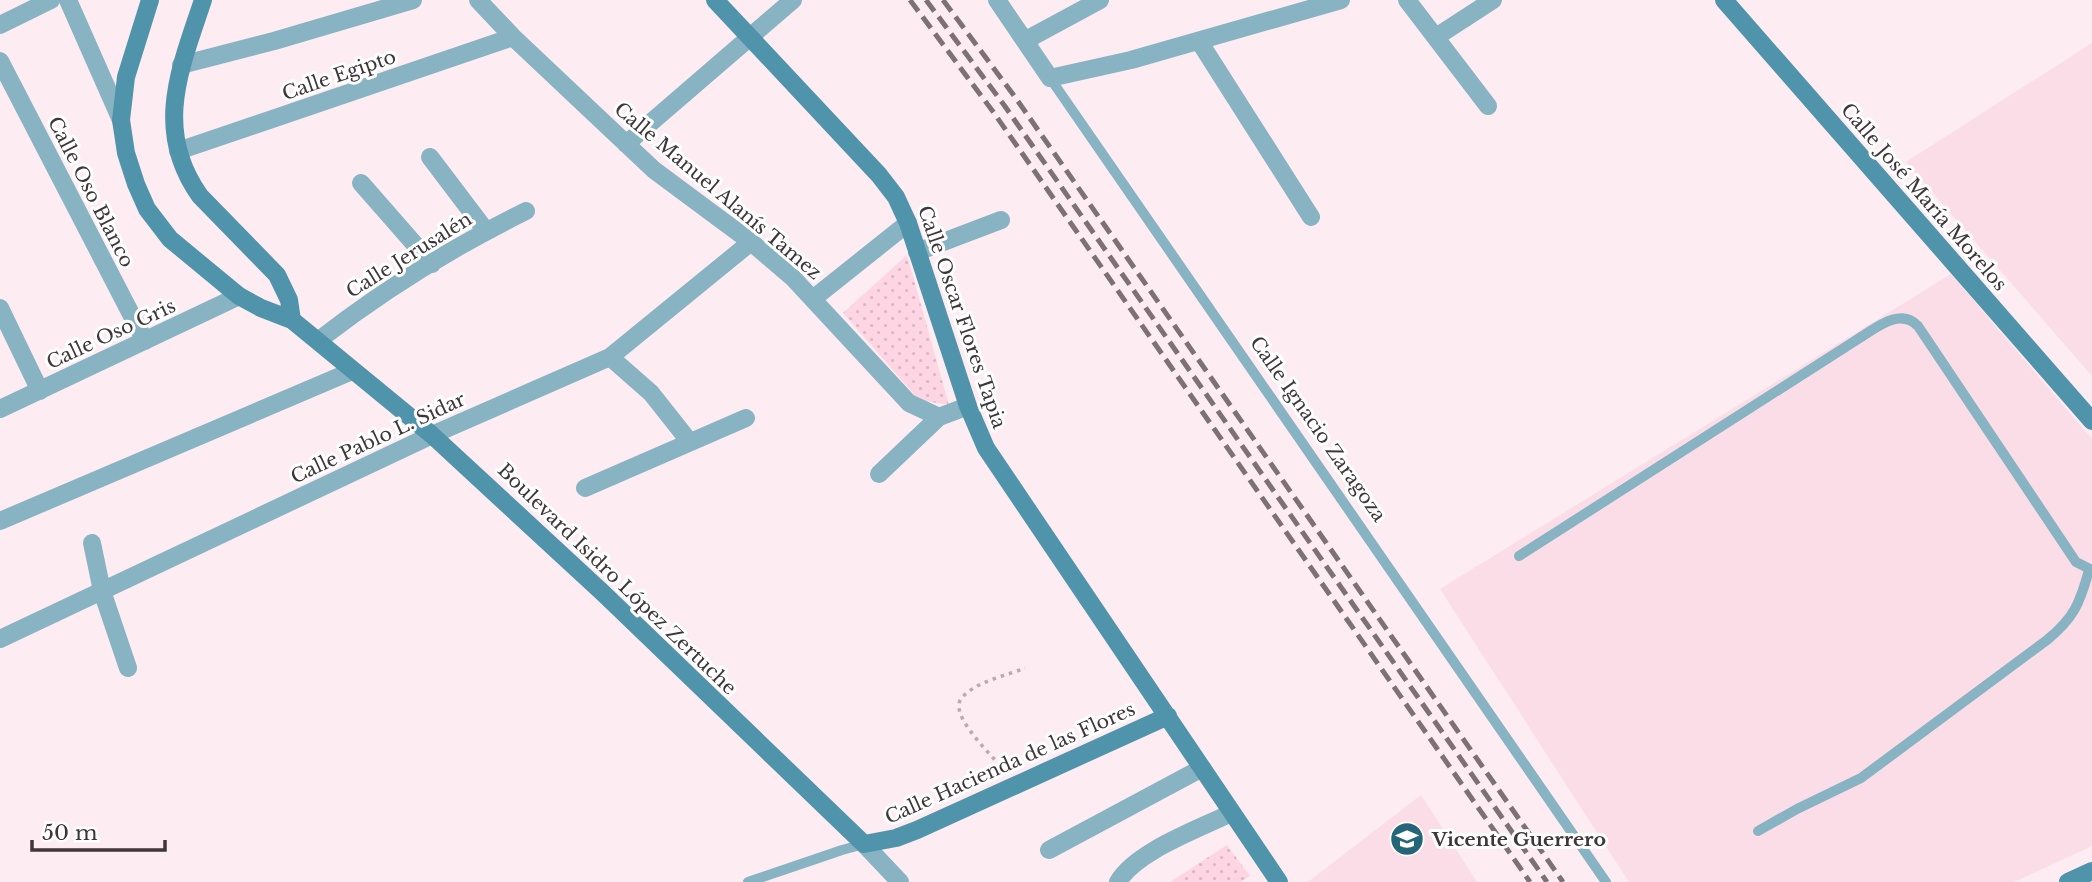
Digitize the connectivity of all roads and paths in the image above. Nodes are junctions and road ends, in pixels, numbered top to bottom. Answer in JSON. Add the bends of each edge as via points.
{"nodes":[{"id":1,"x":51,"y":0,"type":"edge"},
{"id":2,"x":68,"y":0,"type":"edge"},
{"id":3,"x":150,"y":0,"type":"edge"},
{"id":4,"x":203,"y":0,"type":"edge"},
{"id":5,"x":413,"y":0,"type":"edge"},
{"id":6,"x":478,"y":0,"type":"edge"},
{"id":7,"x":715,"y":0,"type":"edge"},
{"id":8,"x":793,"y":0,"type":"edge"},
{"id":9,"x":997,"y":0,"type":"edge"},
{"id":10,"x":1100,"y":0,"type":"edge"},
{"id":11,"x":1341,"y":0,"type":"edge"},
{"id":12,"x":1407,"y":0,"type":"edge"},
{"id":13,"x":1493,"y":0,"type":"edge"},
{"id":14,"x":1724,"y":0,"type":"edge"},
{"id":15,"x":0,"y":25,"type":"edge"},
{"id":16,"x":513,"y":37,"type":"junction"},
{"id":17,"x":748,"y":37,"type":"junction"},
{"id":18,"x":1436,"y":37,"type":"junction"},
{"id":19,"x":1026,"y":40,"type":"junction"},
{"id":20,"x":1199,"y":41,"type":"junction"},
{"id":21,"x":0,"y":61,"type":"edge"},
{"id":22,"x":181,"y":65,"type":"junction"},
{"id":23,"x":1050,"y":78,"type":"junction"},
{"id":24,"x":1488,"y":106,"type":"dead end"},
{"id":25,"x":121,"y":120,"type":"junction"},
{"id":26,"x":626,"y":144,"type":"junction"},
{"id":27,"x":178,"y":151,"type":"junction"},
{"id":28,"x":430,"y":157,"type":"dead end"},
{"id":29,"x":361,"y":183,"type":"dead end"},
{"id":30,"x":526,"y":211,"type":"dead end"},
{"id":31,"x":1311,"y":217,"type":"dead end"},
{"id":32,"x":1001,"y":220,"type":"dead end"},
{"id":33,"x":908,"y":223,"type":"junction"},
{"id":34,"x":486,"y":231,"type":"junction"},
{"id":35,"x":751,"y":242,"type":"junction"},
{"id":36,"x":917,"y":252,"type":"junction"},
{"id":37,"x":432,"y":264,"type":"junction"},
{"id":38,"x":239,"y":296,"type":"junction"},
{"id":39,"x":814,"y":298,"type":"junction"},
{"id":40,"x":0,"y":308,"type":"edge"},
{"id":41,"x":292,"y":320,"type":"junction"},
{"id":42,"x":145,"y":341,"type":"junction"},
{"id":43,"x":319,"y":341,"type":"junction"},
{"id":44,"x":610,"y":357,"type":"junction"},
{"id":45,"x":352,"y":370,"type":"junction"},
{"id":46,"x":40,"y":391,"type":"junction"},
{"id":47,"x":968,"y":406,"type":"junction"},
{"id":48,"x":0,"y":409,"type":"edge"},
{"id":49,"x":939,"y":417,"type":"junction"},
{"id":50,"x":746,"y":418,"type":"dead end"},
{"id":51,"x":2092,"y":421,"type":"edge"},
{"id":52,"x":432,"y":435,"type":"junction"},
{"id":53,"x":690,"y":441,"type":"junction"},
{"id":54,"x":879,"y":474,"type":"dead end"},
{"id":55,"x":586,"y":488,"type":"dead end"},
{"id":56,"x":0,"y":521,"type":"edge"},
{"id":57,"x":92,"y":543,"type":"dead end"},
{"id":58,"x":1519,"y":556,"type":"dead end"},
{"id":59,"x":2091,"y":570,"type":"edge"},
{"id":60,"x":102,"y":591,"type":"junction"},
{"id":61,"x":0,"y":639,"type":"edge"},
{"id":62,"x":128,"y":668,"type":"dead end"},
{"id":63,"x":1025,"y":668,"type":"dead end"},
{"id":64,"x":1168,"y":716,"type":"junction"},
{"id":65,"x":1202,"y":768,"type":"junction"},
{"id":66,"x":1017,"y":785,"type":"junction"},
{"id":67,"x":1231,"y":813,"type":"junction"},
{"id":68,"x":1758,"y":831,"type":"dead end"},
{"id":69,"x":864,"y":845,"type":"junction"},
{"id":70,"x":1049,"y":850,"type":"dead end"},
{"id":71,"x":2092,"y":871,"type":"edge"},
{"id":72,"x":747,"y":882,"type":"edge"},
{"id":73,"x":900,"y":882,"type":"edge"},
{"id":74,"x":1118,"y":882,"type":"edge"},
{"id":75,"x":1279,"y":882,"type":"edge"},
{"id":76,"x":1606,"y":882,"type":"edge"},
{"id":77,"x":2068,"y":882,"type":"edge"}],
"edges":[{"from":1,"to":15,"type":"street"},
{"from":2,"to":25,"type":"street"},
{"from":3,"to":25,"type":"street","name":"Boulevard Isidro López Zertuche","via":[[125,77]]},
{"from":4,"to":22,"type":"street"},
{"from":5,"to":22,"type":"street"},
{"from":6,"to":16,"type":"street","name":"Calle Manuel Alanís Tamez"},
{"from":7,"to":17,"type":"street","name":"Calle Oscar Flores Tapia"},
{"from":8,"to":17,"type":"street"},
{"from":9,"to":19,"type":"street","name":"Calle Ignacio Zaragoza"},
{"from":10,"to":19,"type":"street"},
{"from":11,"to":20,"type":"street"},
{"from":12,"to":18,"type":"street"},
{"from":13,"to":18,"type":"street"},
{"from":14,"to":51,"type":"street","name":"Calle José María Morelos"},
{"from":16,"to":26,"type":"street","name":"Calle Manuel Alanís Tamez"},
{"from":16,"to":27,"type":"street","name":"Calle Egipto"},
{"from":17,"to":26,"type":"street"},
{"from":17,"to":33,"type":"street","name":"Calle Oscar Flores Tapia","via":[[879,175]]},
{"from":18,"to":24,"type":"street"},
{"from":19,"to":23,"type":"street","name":"Calle Ignacio Zaragoza"},
{"from":20,"to":23,"type":"street"},
{"from":20,"to":31,"type":"street"},
{"from":21,"to":42,"type":"street","name":"Calle Oso Blanco"},
{"from":22,"to":27,"type":"street","via":[[173,102]]},
{"from":23,"to":76,"type":"lane","name":"Calle Ignacio Zaragoza"},
{"from":25,"to":38,"type":"street","name":"Boulevard Isidro López Zertuche","via":[[136,184],[147,209],[187,256]]},
{"from":26,"to":35,"type":"street","name":"Calle Manuel Alanís Tamez"},
{"from":27,"to":41,"type":"street","via":[[200,197],[277,275]]},
{"from":28,"to":34,"type":"street"},
{"from":29,"to":37,"type":"street"},
{"from":30,"to":34,"type":"street","name":"Calle Jerusalén"},
{"from":32,"to":36,"type":"street"},
{"from":33,"to":36,"type":"street","name":"Calle Oscar Flores Tapia"},
{"from":33,"to":39,"type":"street"},
{"from":34,"to":37,"type":"street","name":"Calle Jerusalén"},
{"from":35,"to":39,"type":"street","name":"Calle Manuel Alanís Tamez"},
{"from":35,"to":44,"type":"street","name":"Calle Pablo L. Sidar"},
{"from":36,"to":47,"type":"street","name":"Calle Oscar Flores Tapia"},
{"from":37,"to":43,"type":"street","name":"Calle Jerusalén"},
{"from":38,"to":41,"type":"street","name":"Boulevard Isidro López Zertuche"},
{"from":38,"to":42,"type":"street","name":"Calle Oso Gris"},
{"from":39,"to":49,"type":"street","name":"Calle Manuel Alanís Tamez","via":[[909,403]]},
{"from":40,"to":46,"type":"street"},
{"from":41,"to":43,"type":"street","name":"Boulevard Isidro López Zertuche"},
{"from":42,"to":46,"type":"street","name":"Calle Oso Gris"},
{"from":43,"to":45,"type":"street","name":"Boulevard Isidro López Zertuche"},
{"from":44,"to":52,"type":"street","name":"Calle Pablo L. Sidar"},
{"from":44,"to":53,"type":"street","via":[[651,393]]},
{"from":45,"to":52,"type":"street","name":"Boulevard Isidro López Zertuche"},
{"from":45,"to":56,"type":"street"},
{"from":46,"to":48,"type":"street","name":"Calle Oso Gris"},
{"from":47,"to":49,"type":"street"},
{"from":47,"to":64,"type":"street","name":"Calle Oscar Flores Tapia","via":[[1000,470]]},
{"from":49,"to":54,"type":"street"},
{"from":50,"to":53,"type":"street"},
{"from":52,"to":60,"type":"street","name":"Calle Pablo L. Sidar"},
{"from":52,"to":69,"type":"street","name":"Boulevard Isidro López Zertuche"},
{"from":53,"to":55,"type":"street"},
{"from":57,"to":60,"type":"street"},
{"from":58,"to":59,"type":"lane","via":[[1899,317],[1918,327],[2077,562]]},
{"from":59,"to":68,"type":"lane","via":[[2074,614],[2047,640],[1861,778]]},
{"from":60,"to":61,"type":"street","name":"Calle Pablo L. Sidar"},
{"from":60,"to":62,"type":"street"},
{"from":63,"to":66,"type":"path","via":[[970,690],[959,705],[972,732]]},
{"from":64,"to":65,"type":"street","name":"Calle Oscar Flores Tapia"},
{"from":64,"to":66,"type":"street","name":"Calle Hacienda de las Flores"},
{"from":65,"to":67,"type":"street","name":"Calle Oscar Flores Tapia"},
{"from":65,"to":70,"type":"street"},
{"from":66,"to":69,"type":"street","name":"Calle Hacienda de las Flores","via":[[917,830]]},
{"from":67,"to":74,"type":"street","via":[[1146,855]]},
{"from":67,"to":75,"type":"street","name":"Calle Oscar Flores Tapia"},
{"from":69,"to":72,"type":"lane","name":"Calle Hacienda de las Flores"},
{"from":69,"to":73,"type":"street","name":"Boulevard Isidro López Zertuche"},
{"from":71,"to":77,"type":"street"}]}
